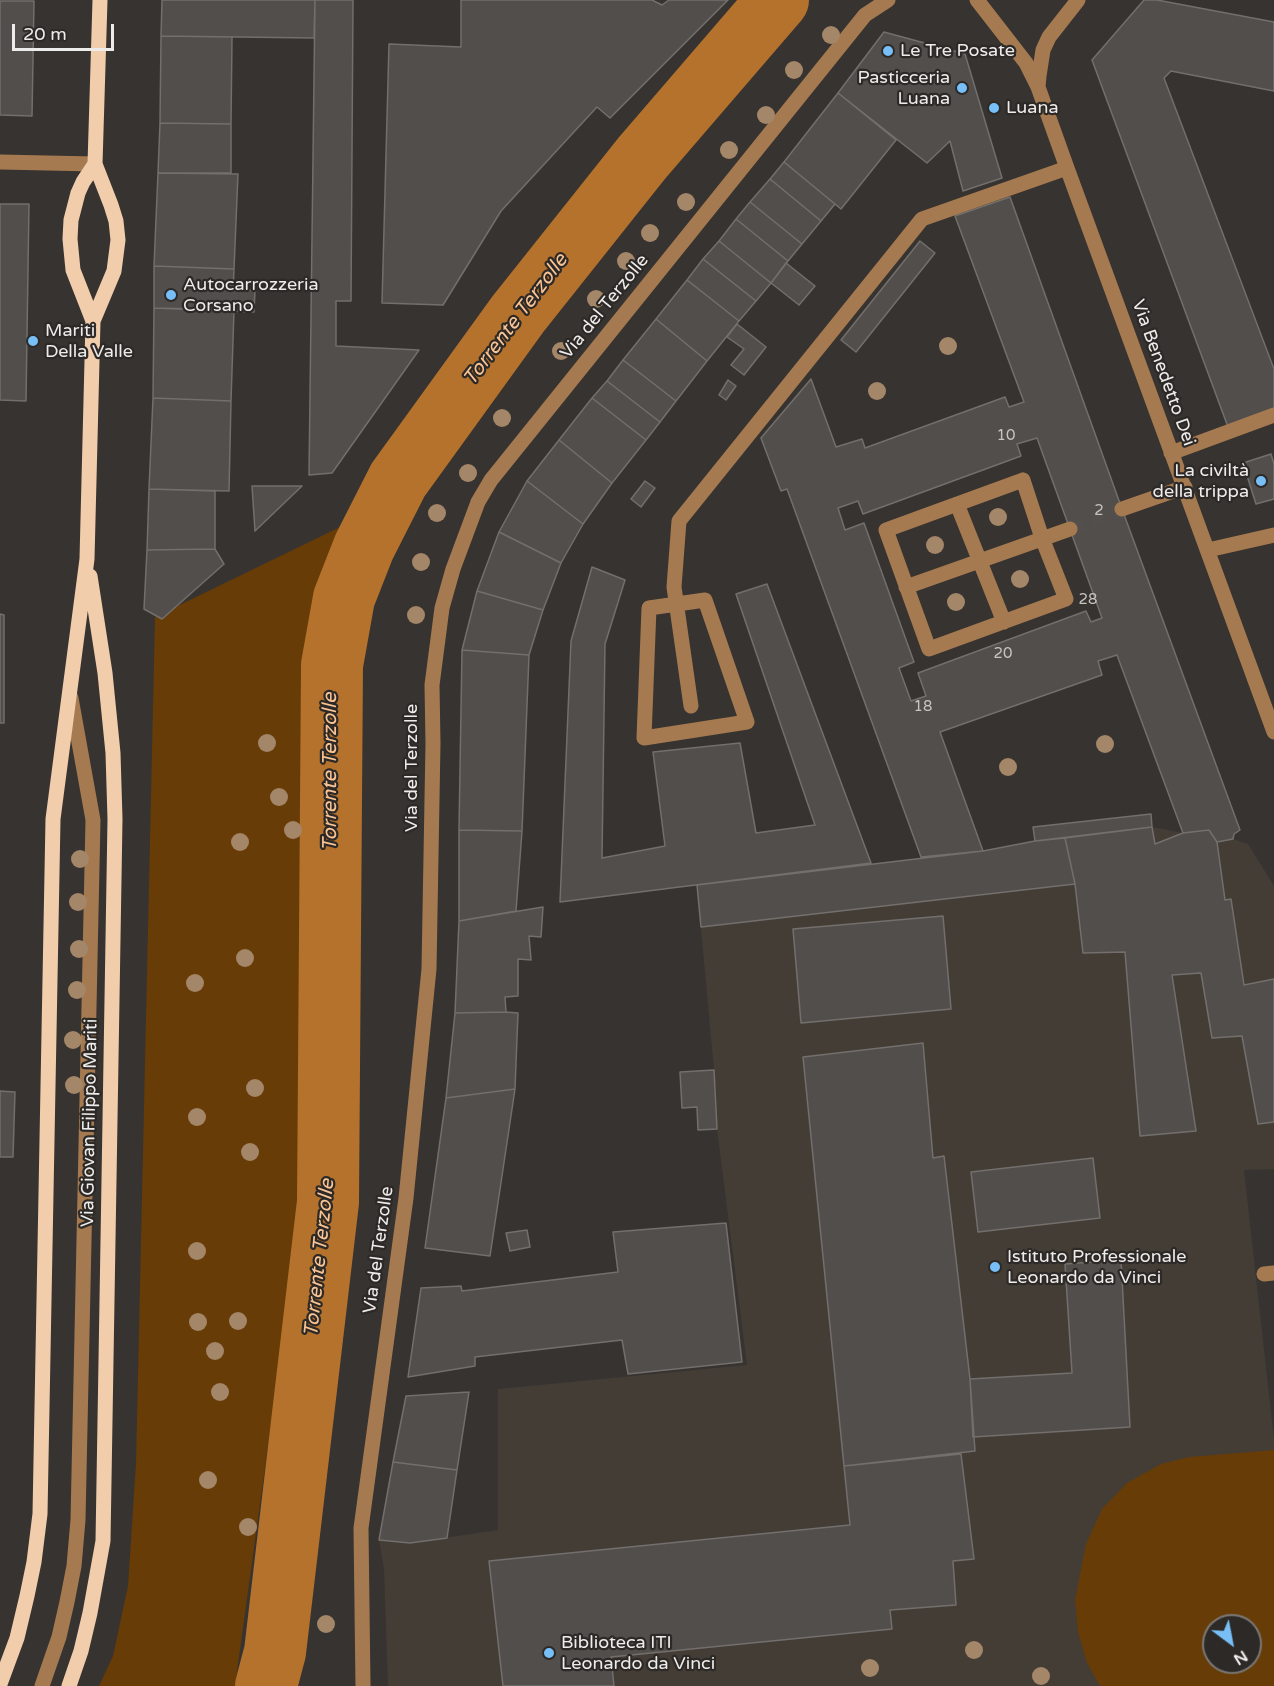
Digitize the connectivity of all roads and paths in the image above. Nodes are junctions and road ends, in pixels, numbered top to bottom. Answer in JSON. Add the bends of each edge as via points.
{"nodes":[{"id":1,"x":100,"y":0,"type":"edge"},
{"id":2,"x":888,"y":0,"type":"edge"},
{"id":3,"x":977,"y":0,"type":"edge"},
{"id":4,"x":1078,"y":0,"type":"edge"},
{"id":5,"x":1038,"y":87,"type":"junction"},
{"id":6,"x":0,"y":162,"type":"edge"},
{"id":7,"x":95,"y":164,"type":"junction"},
{"id":8,"x":1067,"y":168,"type":"junction"},
{"id":9,"x":93,"y":321,"type":"junction"},
{"id":10,"x":1274,"y":415,"type":"edge"},
{"id":11,"x":1172,"y":453,"type":"junction"},
{"id":12,"x":1185,"y":487,"type":"junction"},
{"id":13,"x":957,"y":504,"type":"junction"},
{"id":14,"x":1122,"y":509,"type":"tunnel mouth"},
{"id":15,"x":1070,"y":529,"type":"tunnel mouth"},
{"id":16,"x":1274,"y":535,"type":"edge"},
{"id":17,"x":1042,"y":538,"type":"junction"},
{"id":18,"x":1208,"y":550,"type":"junction"},
{"id":19,"x":87,"y":559,"type":"junction"},
{"id":20,"x":980,"y":561,"type":"junction"},
{"id":21,"x":906,"y":587,"type":"junction"},
{"id":22,"x":677,"y":603,"type":"junction"},
{"id":23,"x":1004,"y":622,"type":"junction"},
{"id":24,"x":69,"y":689,"type":"junction"},
{"id":25,"x":691,"y":706,"type":"dead end"},
{"id":26,"x":1274,"y":732,"type":"edge"},
{"id":27,"x":0,"y":1684,"type":"edge"},
{"id":28,"x":42,"y":1686,"type":"edge"},
{"id":29,"x":69,"y":1686,"type":"edge"},
{"id":30,"x":363,"y":1686,"type":"edge"}],
"edges":[{"from":1,"to":7,"type":"main road","name":"Via Giovan Filippo Mariti"},
{"from":2,"to":30,"type":"street","name":"Via del Terzolle","via":[[865,15],[491,480],[478,502],[453,569],[442,608],[432,685],[429,969],[406,1198],[361,1528]]},
{"from":3,"to":5,"type":"street","name":"Via Benedetto Dei","via":[[1026,63]]},
{"from":4,"to":5,"type":"street","via":[[1043,50]]},
{"from":5,"to":8,"type":"street","name":"Via Benedetto Dei"},
{"from":6,"to":7,"type":"street"},
{"from":7,"to":9,"type":"main road","name":"Via Giovan Filippo Mariti","via":[[116,220],[118,240],[114,271]]},
{"from":7,"to":9,"type":"main road","name":"Via Giovan Filippo Mariti","via":[[78,193],[70,239],[73,270]]},
{"from":8,"to":11,"type":"street","name":"Via Benedetto Dei"},
{"from":8,"to":22,"type":"street","via":[[922,219],[679,522],[674,587]]},
{"from":9,"to":19,"type":"main road","name":"Via Giovan Filippo Mariti"},
{"from":10,"to":11,"type":"street"},
{"from":11,"to":12,"type":"street","name":"Via Benedetto Dei"},
{"from":12,"to":14,"type":"street"},
{"from":12,"to":18,"type":"street","name":"Via Benedetto Dei"},
{"from":13,"to":17,"type":"street","via":[[1023,480]]},
{"from":13,"to":20,"type":"street"},
{"from":13,"to":21,"type":"street","via":[[886,530]]},
{"from":15,"to":17,"type":"street"},
{"from":16,"to":18,"type":"street"},
{"from":17,"to":20,"type":"street"},
{"from":17,"to":23,"type":"street","via":[[1066,599]]},
{"from":18,"to":26,"type":"street","name":"Via Benedetto Dei"},
{"from":19,"to":24,"type":"main road","name":"Via Giovan Filippo Mariti"},
{"from":19,"to":29,"type":"main road","name":"Via Giovan Filippo Mariti","via":[[105,673],[115,819],[103,1541],[81,1652]]},
{"from":20,"to":21,"type":"street"},
{"from":20,"to":23,"type":"street"},
{"from":21,"to":23,"type":"street","via":[[929,649]]},
{"from":22,"to":22,"type":"street","via":[[649,608],[644,738],[747,722],[705,600]]},
{"from":22,"to":25,"type":"street"},
{"from":24,"to":27,"type":"main road","name":"Via Giovan Filippo Mariti","via":[[53,819],[40,1514],[27,1596]]},
{"from":24,"to":28,"type":"street","name":"Via Giovan Filippo Mariti","via":[[93,820],[78,1520],[67,1602]]}]}
